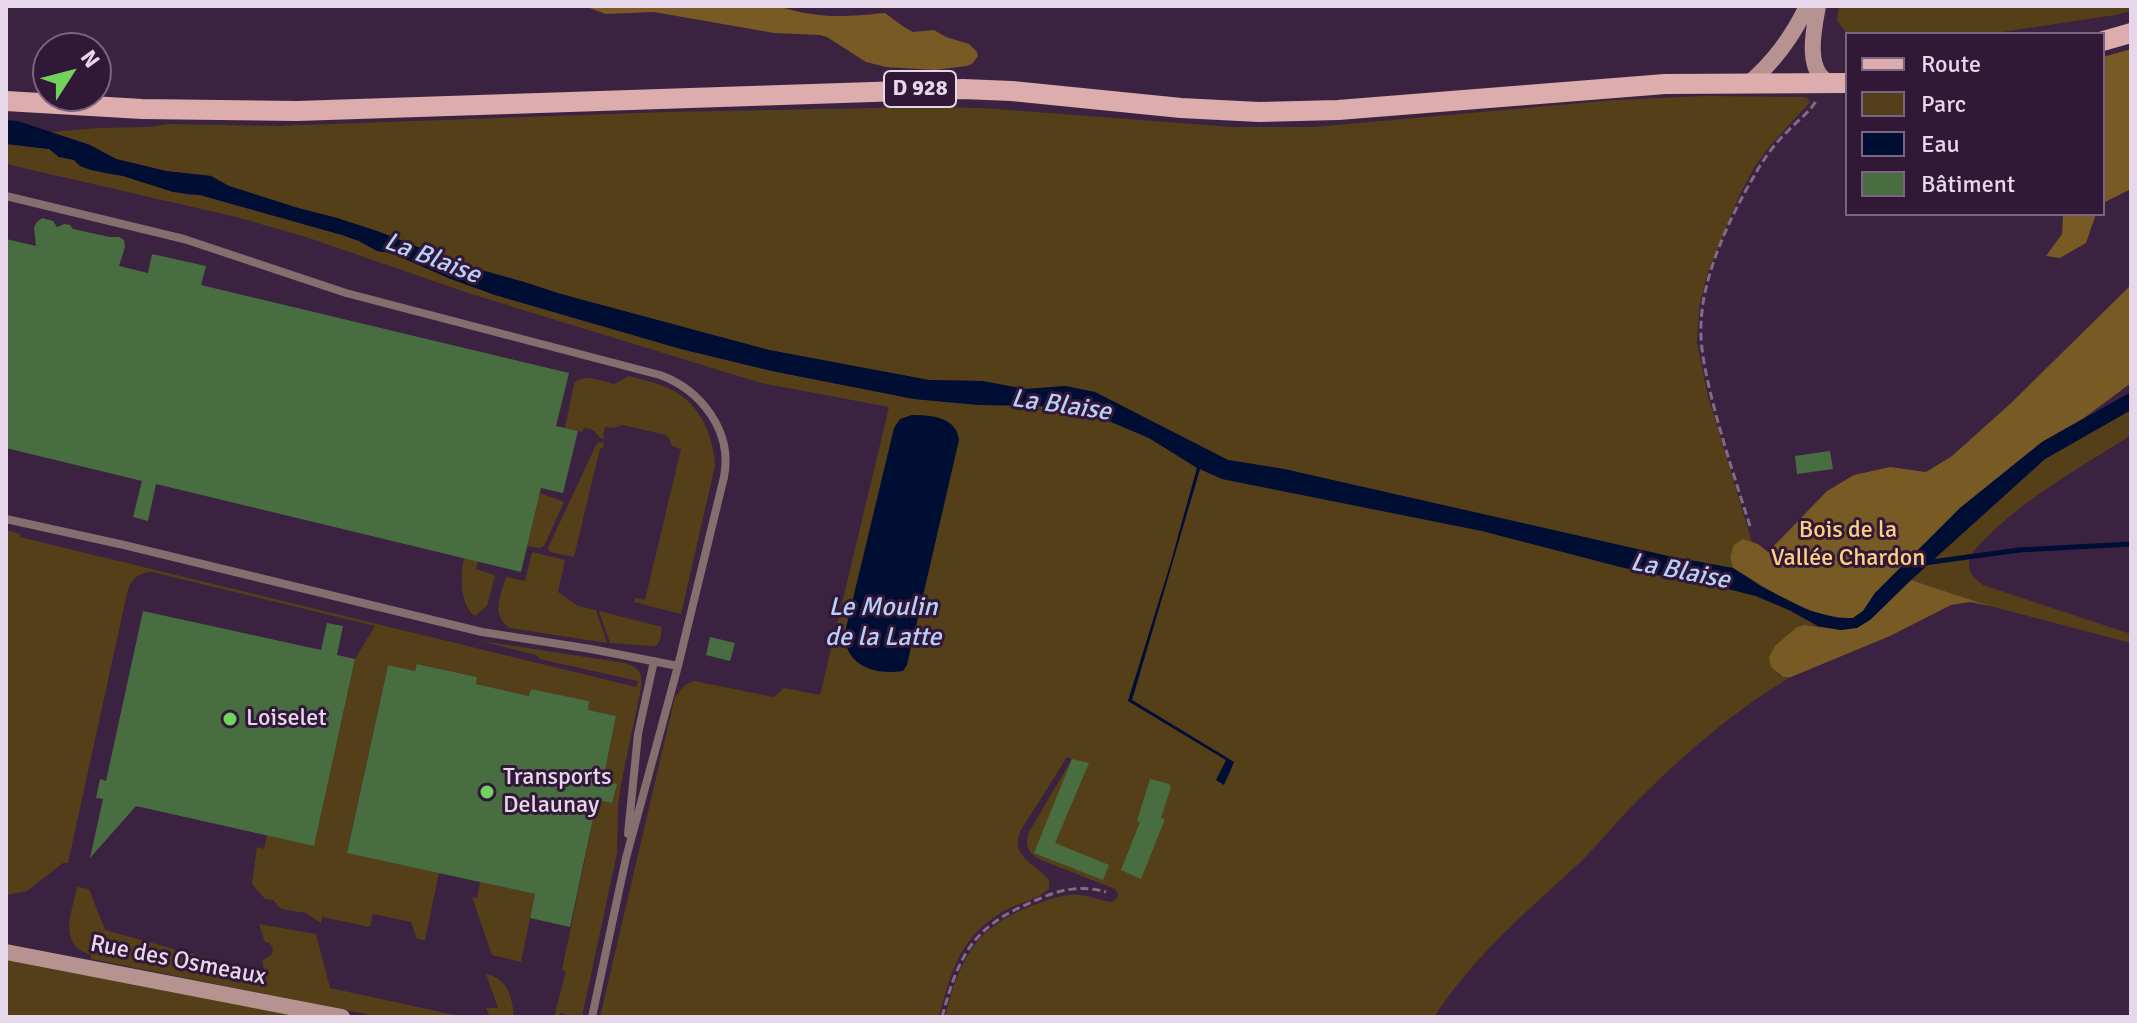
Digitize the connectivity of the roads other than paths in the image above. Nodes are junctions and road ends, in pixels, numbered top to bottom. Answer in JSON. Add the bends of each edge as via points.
{"nodes":[{"id":1,"x":1807,"y":6,"type":"edge"},
{"id":2,"x":1818,"y":6,"type":"edge"},
{"id":3,"x":2131,"y":33,"type":"edge"},
{"id":4,"x":2105,"y":40,"type":"edge"},
{"id":5,"x":1840,"y":83,"type":"edge"},
{"id":6,"x":1748,"y":84,"type":"junction"},
{"id":7,"x":6,"y":101,"type":"edge"},
{"id":8,"x":6,"y":196,"type":"edge"},
{"id":9,"x":6,"y":519,"type":"edge"},
{"id":10,"x":654,"y":661,"type":"junction"},
{"id":11,"x":678,"y":666,"type":"junction"},
{"id":12,"x":626,"y":858,"type":"junction"},
{"id":13,"x":6,"y":952,"type":"edge"},
{"id":14,"x":342,"y":1017,"type":"edge"},
{"id":15,"x":592,"y":1017,"type":"edge"}],
"edges":[{"from":1,"to":6,"type":"main road","via":[[1784,47]]},
{"from":2,"to":5,"type":"main road","via":[[1815,60],[1821,77]]},
{"from":3,"to":4,"type":"main road"},
{"from":5,"to":6,"type":"main road","number":"D 928"},
{"from":6,"to":7,"type":"main road","number":"D 928","via":[[1650,85],[1259,112],[963,89],[282,112]]},
{"from":8,"to":11,"type":"lane","via":[[184,239],[346,293],[682,384],[716,424],[725,468]]},
{"from":9,"to":10,"type":"lane","via":[[482,632]]},
{"from":10,"to":11,"type":"lane"},
{"from":10,"to":12,"type":"lane","via":[[638,734]]},
{"from":11,"to":12,"type":"lane"},
{"from":12,"to":15,"type":"lane"},
{"from":13,"to":14,"type":"main road","name":"Rue des Osmeaux"}]}
